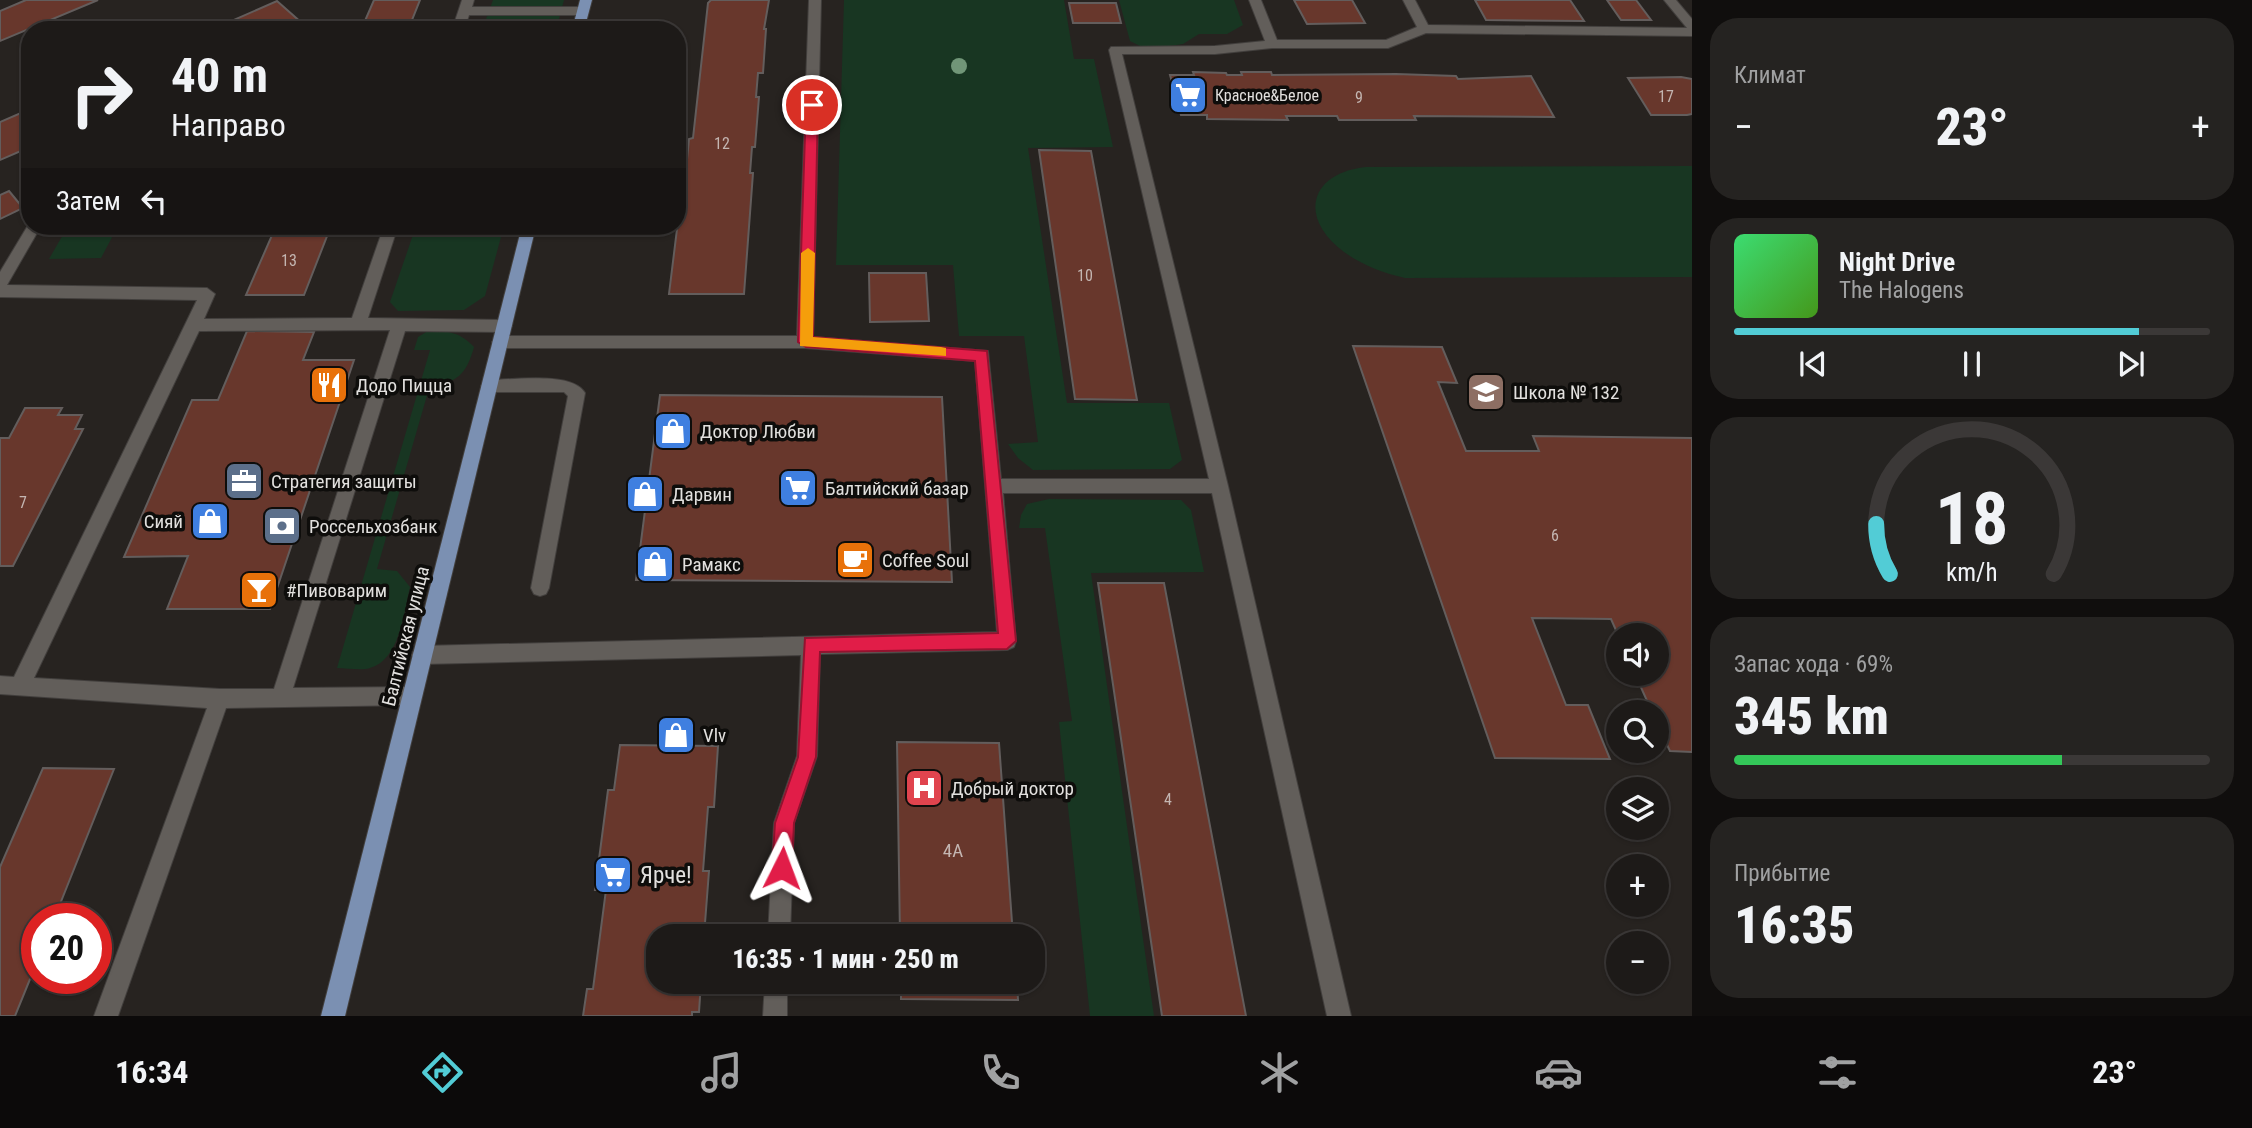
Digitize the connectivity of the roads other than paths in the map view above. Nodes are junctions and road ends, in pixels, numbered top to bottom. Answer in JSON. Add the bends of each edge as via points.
{"nodes":[{"id":1,"x":815,"y":0,"type":"edge"},
{"id":2,"x":1255,"y":0,"type":"edge"},
{"id":3,"x":1409,"y":0,"type":"edge"},
{"id":4,"x":1671,"y":0,"type":"edge"},
{"id":5,"x":466,"y":6,"type":"edge"},
{"id":6,"x":584,"y":6,"type":"edge"},
{"id":7,"x":1692,"y":29,"type":"edge"},
{"id":8,"x":1424,"y":30,"type":"junction"},
{"id":9,"x":1272,"y":44,"type":"junction"},
{"id":10,"x":29,"y":235,"type":"edge"},
{"id":11,"x":388,"y":235,"type":"edge"},
{"id":12,"x":527,"y":235,"type":"edge"},
{"id":13,"x":0,"y":285,"type":"edge"},
{"id":14,"x":0,"y":291,"type":"edge"},
{"id":15,"x":358,"y":324,"type":"junction"},
{"id":16,"x":194,"y":325,"type":"junction"},
{"id":17,"x":399,"y":325,"type":"junction"},
{"id":18,"x":502,"y":334,"type":"junction"},
{"id":19,"x":806,"y":342,"type":"junction"},
{"id":20,"x":489,"y":386,"type":"junction"},
{"id":21,"x":994,"y":486,"type":"junction"},
{"id":22,"x":1219,"y":486,"type":"junction"},
{"id":23,"x":540,"y":588,"type":"dead end"},
{"id":24,"x":811,"y":644,"type":"junction"},
{"id":25,"x":422,"y":654,"type":"junction"},
{"id":26,"x":10,"y":686,"type":"edge"},
{"id":27,"x":412,"y":696,"type":"junction"},
{"id":28,"x":281,"y":697,"type":"junction"},
{"id":29,"x":220,"y":699,"type":"junction"},
{"id":30,"x":780,"y":924,"type":"edge"},
{"id":31,"x":776,"y":994,"type":"edge"},
{"id":32,"x":106,"y":1016,"type":"edge"},
{"id":33,"x":333,"y":1016,"type":"edge"},
{"id":34,"x":775,"y":1016,"type":"edge"},
{"id":35,"x":1339,"y":1016,"type":"edge"}],
"edges":[{"from":1,"to":19,"type":"lane"},
{"from":2,"to":9,"type":"lane"},
{"from":3,"to":8,"type":"lane"},
{"from":4,"to":7,"type":"lane"},
{"from":5,"to":6,"type":"lane"},
{"from":7,"to":8,"type":"lane"},
{"from":8,"to":9,"type":"lane","via":[[1388,44]]},
{"from":9,"to":22,"type":"lane","via":[[1215,50],[1115,50]]},
{"from":10,"to":13,"type":"lane"},
{"from":11,"to":15,"type":"lane"},
{"from":12,"to":18,"type":"main road","name":"Балтийская улица"},
{"from":14,"to":16,"type":"lane","via":[[207,294]]},
{"from":15,"to":16,"type":"lane"},
{"from":15,"to":17,"type":"lane"},
{"from":16,"to":26,"type":"lane"},
{"from":17,"to":18,"type":"lane"},
{"from":17,"to":28,"type":"lane"},
{"from":18,"to":19,"type":"lane"},
{"from":18,"to":20,"type":"main road","name":"Балтийская улица"},
{"from":19,"to":21,"type":"lane","via":[[982,355]]},
{"from":20,"to":23,"type":"lane","via":[[567,386],[577,393]]},
{"from":20,"to":25,"type":"main road","name":"Балтийская улица"},
{"from":21,"to":22,"type":"lane"},
{"from":21,"to":24,"type":"lane","via":[[1007,641]]},
{"from":22,"to":35,"type":"lane"},
{"from":24,"to":25,"type":"lane"},
{"from":24,"to":30,"type":"lane","via":[[807,757],[784,823]]},
{"from":25,"to":27,"type":"main road","name":"Балтийская улица"},
{"from":26,"to":29,"type":"lane"},
{"from":27,"to":28,"type":"lane"},
{"from":27,"to":33,"type":"main road","name":"Балтийская улица"},
{"from":28,"to":29,"type":"lane"},
{"from":29,"to":32,"type":"lane"},
{"from":31,"to":34,"type":"lane"}]}
